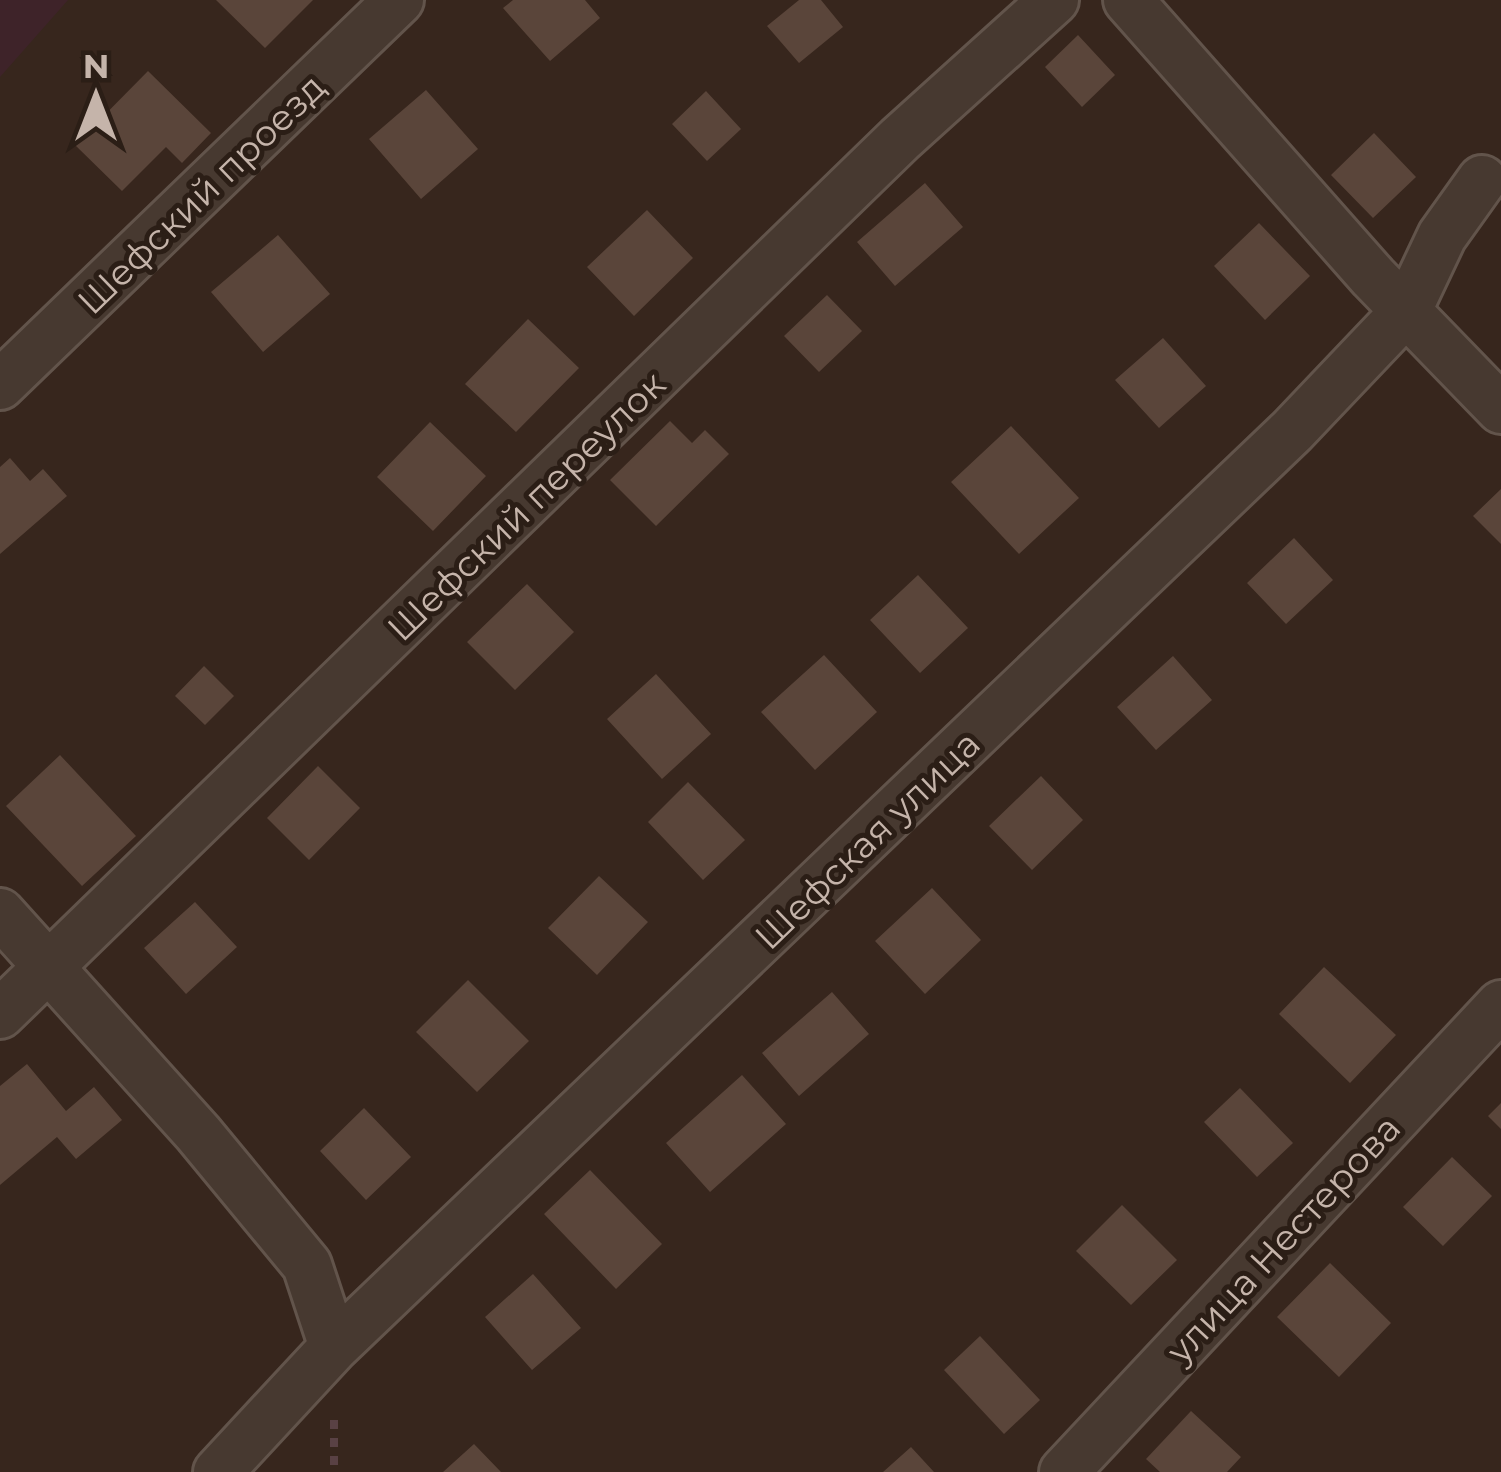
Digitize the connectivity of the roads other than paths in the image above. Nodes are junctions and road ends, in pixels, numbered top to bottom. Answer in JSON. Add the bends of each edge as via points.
{"nodes":[{"id":1,"x":399,"y":0,"type":"edge"},
{"id":2,"x":1054,"y":0,"type":"edge"},
{"id":3,"x":1128,"y":0,"type":"edge"},
{"id":4,"x":1482,"y":180,"type":"dead end"},
{"id":5,"x":1407,"y":310,"type":"junction"},
{"id":6,"x":0,"y":386,"type":"edge"},
{"id":7,"x":1501,"y":409,"type":"edge"},
{"id":8,"x":0,"y":913,"type":"edge"},
{"id":9,"x":49,"y":972,"type":"junction"},
{"id":10,"x":1501,"y":1005,"type":"edge"},
{"id":11,"x":0,"y":1014,"type":"edge"},
{"id":12,"x":334,"y":1347,"type":"junction"},
{"id":13,"x":218,"y":1472,"type":"edge"},
{"id":14,"x":1064,"y":1472,"type":"edge"}],
"edges":[{"from":1,"to":6,"type":"street","name":"Шефский проезд"},
{"from":2,"to":9,"type":"street","name":"Шефский переулок","via":[[900,140]]},
{"from":3,"to":5,"type":"street"},
{"from":4,"to":5,"type":"street","name":"Шефская улица","via":[[1442,236]]},
{"from":5,"to":7,"type":"street"},
{"from":5,"to":12,"type":"street","name":"Шефская улица","via":[[856,853]]},
{"from":8,"to":9,"type":"street"},
{"from":9,"to":11,"type":"street","name":"Шефский переулок"},
{"from":9,"to":12,"type":"street","via":[[307,1265]]},
{"from":10,"to":14,"type":"street","name":"улица Нестерова"},
{"from":12,"to":13,"type":"street","name":"Шефская улица"}]}
